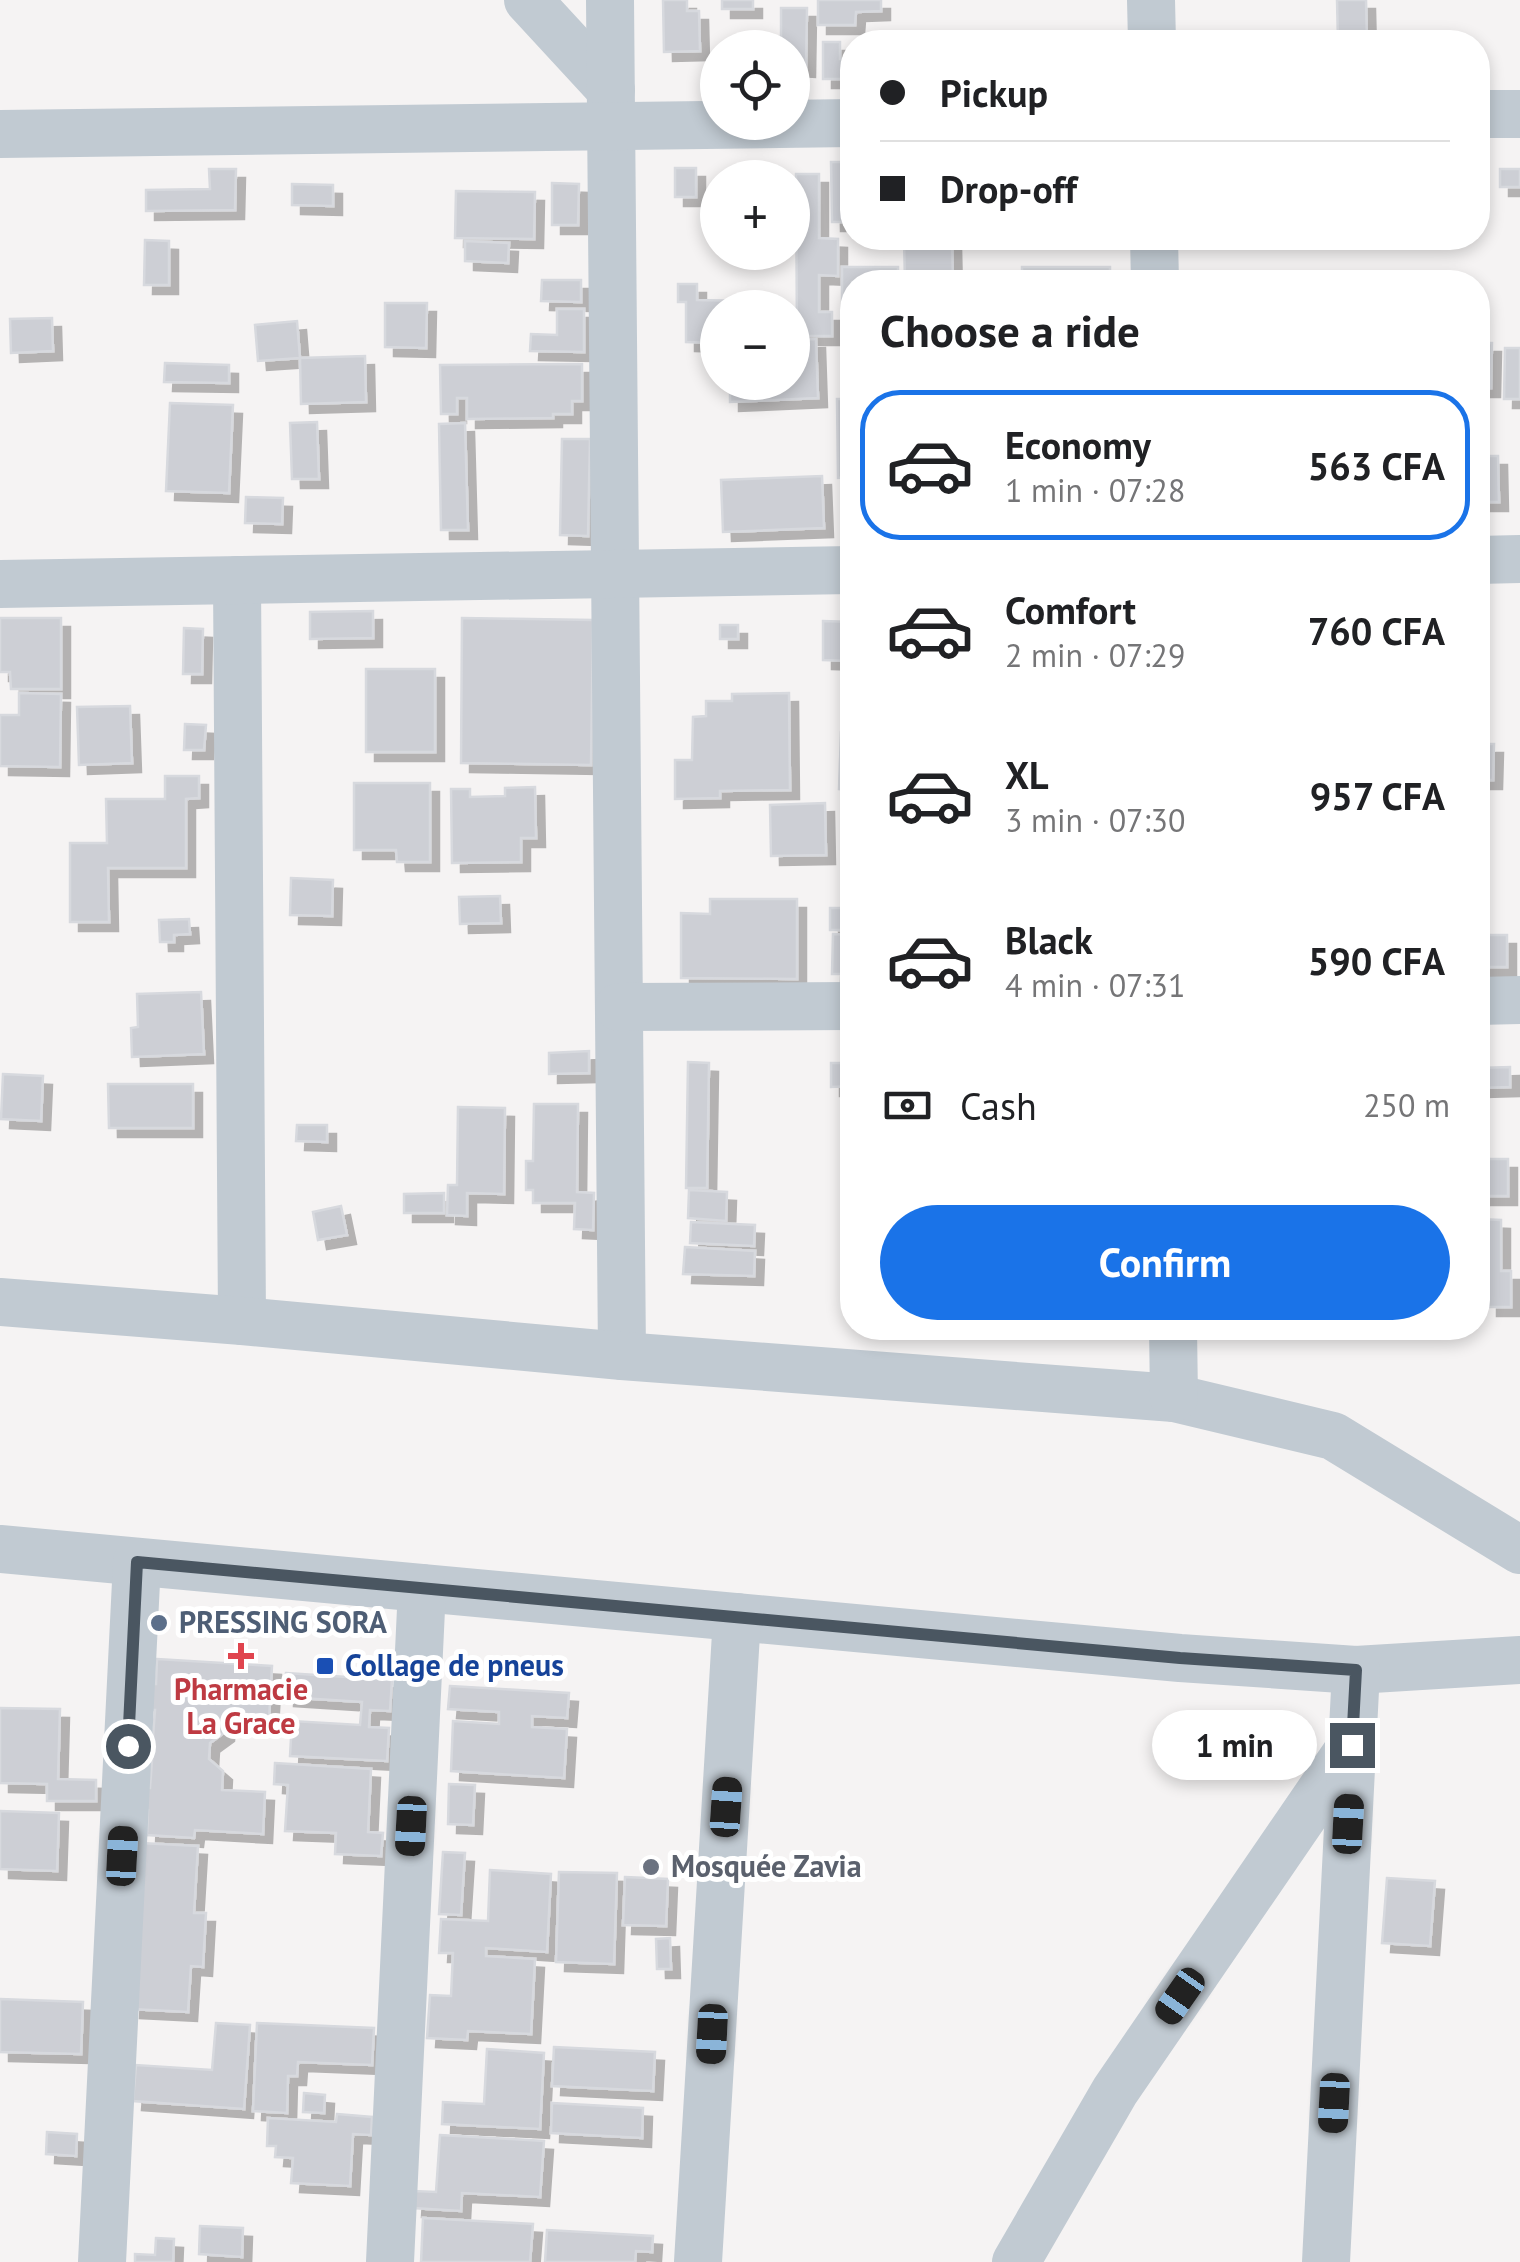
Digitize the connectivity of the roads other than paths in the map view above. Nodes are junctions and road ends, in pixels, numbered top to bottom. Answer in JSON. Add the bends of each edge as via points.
{"nodes":[{"id":1,"x":528,"y":0,"type":"edge"},
{"id":2,"x":610,"y":0,"type":"edge"},
{"id":3,"x":1152,"y":0,"type":"edge"},
{"id":4,"x":1152,"y":30,"type":"edge"},
{"id":5,"x":610,"y":108,"type":"junction"},
{"id":6,"x":1490,"y":114,"type":"edge"},
{"id":7,"x":1520,"y":114,"type":"edge"},
{"id":8,"x":840,"y":121,"type":"edge"},
{"id":9,"x":0,"y":134,"type":"edge"},
{"id":10,"x":1520,"y":559,"type":"edge"},
{"id":11,"x":1490,"y":560,"type":"edge"},
{"id":12,"x":840,"y":570,"type":"edge"},
{"id":13,"x":615,"y":574,"type":"junction"},
{"id":14,"x":237,"y":580,"type":"junction"},
{"id":15,"x":0,"y":584,"type":"edge"},
{"id":16,"x":1520,"y":1000,"type":"edge"},
{"id":17,"x":1490,"y":1001,"type":"edge"},
{"id":18,"x":619,"y":1006,"type":"junction"},
{"id":19,"x":840,"y":1006,"type":"edge"},
{"id":20,"x":0,"y":1302,"type":"edge"},
{"id":21,"x":242,"y":1321,"type":"junction"},
{"id":22,"x":1173,"y":1340,"type":"edge"},
{"id":23,"x":622,"y":1356,"type":"junction"},
{"id":24,"x":1174,"y":1398,"type":"junction"},
{"id":25,"x":0,"y":1550,"type":"edge"},
{"id":26,"x":1520,"y":1550,"type":"edge"},
{"id":27,"x":137,"y":1562,"type":"junction"},
{"id":28,"x":422,"y":1588,"type":"junction"},
{"id":29,"x":737,"y":1617,"type":"junction"},
{"id":30,"x":1520,"y":1660,"type":"edge"},
{"id":31,"x":1356,"y":1670,"type":"junction"},
{"id":32,"x":1352,"y":1745,"type":"junction"},
{"id":33,"x":102,"y":2262,"type":"edge"},
{"id":34,"x":390,"y":2262,"type":"edge"},
{"id":35,"x":698,"y":2262,"type":"edge"},
{"id":36,"x":1016,"y":2262,"type":"edge"},
{"id":37,"x":1326,"y":2262,"type":"edge"}],
"edges":[{"from":1,"to":5,"type":"street"},
{"from":2,"to":5,"type":"street"},
{"from":3,"to":4,"type":"street"},
{"from":5,"to":8,"type":"street"},
{"from":5,"to":9,"type":"street"},
{"from":5,"to":13,"type":"street"},
{"from":6,"to":7,"type":"street"},
{"from":10,"to":11,"type":"street"},
{"from":12,"to":13,"type":"street"},
{"from":13,"to":14,"type":"street"},
{"from":13,"to":18,"type":"street"},
{"from":14,"to":15,"type":"street"},
{"from":14,"to":21,"type":"street"},
{"from":16,"to":17,"type":"street"},
{"from":18,"to":19,"type":"street"},
{"from":18,"to":23,"type":"street"},
{"from":20,"to":21,"type":"street"},
{"from":21,"to":23,"type":"street"},
{"from":22,"to":24,"type":"street"},
{"from":23,"to":24,"type":"street"},
{"from":24,"to":26,"type":"street","via":[[1333,1436]]},
{"from":25,"to":27,"type":"street"},
{"from":27,"to":28,"type":"street"},
{"from":27,"to":33,"type":"street"},
{"from":28,"to":29,"type":"street"},
{"from":28,"to":34,"type":"street"},
{"from":29,"to":31,"type":"street"},
{"from":29,"to":35,"type":"street"},
{"from":30,"to":31,"type":"street"},
{"from":31,"to":32,"type":"street"},
{"from":32,"to":36,"type":"street","via":[[1115,2091]]},
{"from":32,"to":37,"type":"street"}]}
